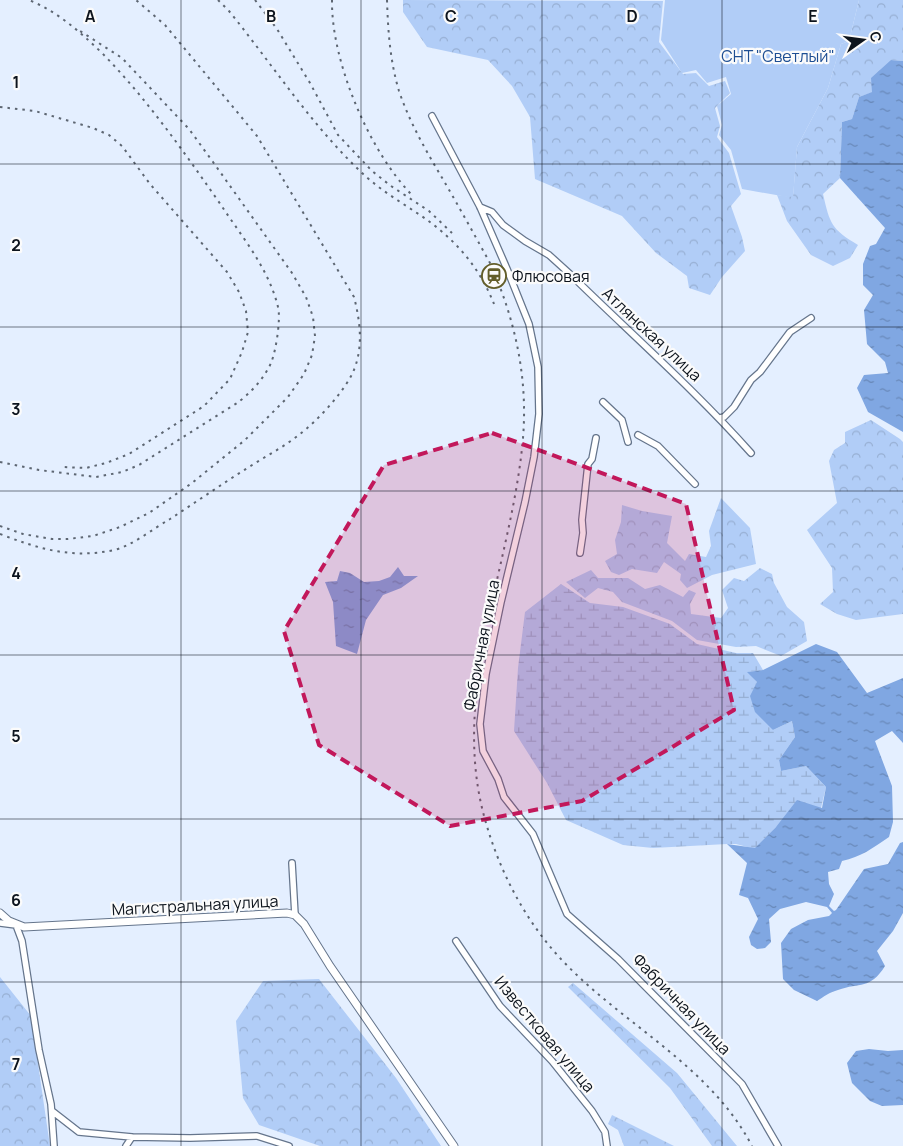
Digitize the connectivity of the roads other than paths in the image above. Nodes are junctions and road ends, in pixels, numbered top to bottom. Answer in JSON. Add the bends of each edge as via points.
{"nodes":[{"id":1,"x":432,"y":116,"type":"dead end"},
{"id":2,"x":480,"y":207,"type":"junction"},
{"id":3,"x":811,"y":318,"type":"dead end"},
{"id":4,"x":603,"y":402,"type":"dead end"},
{"id":5,"x":720,"y":418,"type":"junction"},
{"id":6,"x":638,"y":435,"type":"dead end"},
{"id":7,"x":596,"y":438,"type":"dead end"},
{"id":8,"x":628,"y":442,"type":"dead end"},
{"id":9,"x":751,"y":453,"type":"dead end"},
{"id":10,"x":695,"y":484,"type":"dead end"},
{"id":11,"x":580,"y":553,"type":"dead end"},
{"id":12,"x":292,"y":863,"type":"dead end"},
{"id":13,"x":0,"y":912,"type":"edge"},
{"id":14,"x":295,"y":915,"type":"junction"},
{"id":15,"x":0,"y":923,"type":"edge"},
{"id":16,"x":16,"y":925,"type":"junction"},
{"id":17,"x":456,"y":941,"type":"dead end"},
{"id":18,"x":52,"y":1111,"type":"junction"},
{"id":19,"x":132,"y":1137,"type":"junction"},
{"id":20,"x":54,"y":1146,"type":"edge"},
{"id":21,"x":126,"y":1146,"type":"edge"},
{"id":22,"x":290,"y":1146,"type":"edge"},
{"id":23,"x":454,"y":1146,"type":"edge"},
{"id":24,"x":607,"y":1146,"type":"edge"},
{"id":25,"x":778,"y":1146,"type":"edge"}],
"edges":[{"from":1,"to":2,"type":"street","name":"Фабричная улица"},
{"from":2,"to":5,"type":"street","name":"Атлянская улица","via":[[492,212],[510,230],[556,262]]},
{"from":2,"to":25,"type":"street","name":"Фабричная улица","via":[[528,324],[538,367],[539,414],[525,502],[486,674],[480,724],[483,751],[504,797],[533,834],[567,914],[618,959],[742,1084]]},
{"from":3,"to":5,"type":"street","via":[[790,332],[751,380],[734,407]]},
{"from":4,"to":8,"type":"street","via":[[622,420]]},
{"from":5,"to":9,"type":"street","name":"Атлянская улица"},
{"from":6,"to":10,"type":"street","via":[[658,446]]},
{"from":7,"to":11,"type":"street","via":[[588,464]]},
{"from":12,"to":14,"type":"street"},
{"from":13,"to":16,"type":"street"},
{"from":14,"to":16,"type":"street","name":"Магистральная улица"},
{"from":14,"to":23,"type":"street","name":"Магистральная улица"},
{"from":15,"to":16,"type":"street"},
{"from":16,"to":18,"type":"street","via":[[22,941]]},
{"from":17,"to":24,"type":"street","name":"Известковая улица","via":[[500,1006],[552,1061],[592,1111],[605,1132]]},
{"from":18,"to":19,"type":"street","via":[[79,1132]]},
{"from":18,"to":20,"type":"street"},
{"from":19,"to":21,"type":"street"},
{"from":19,"to":22,"type":"street","via":[[257,1136]]}]}
